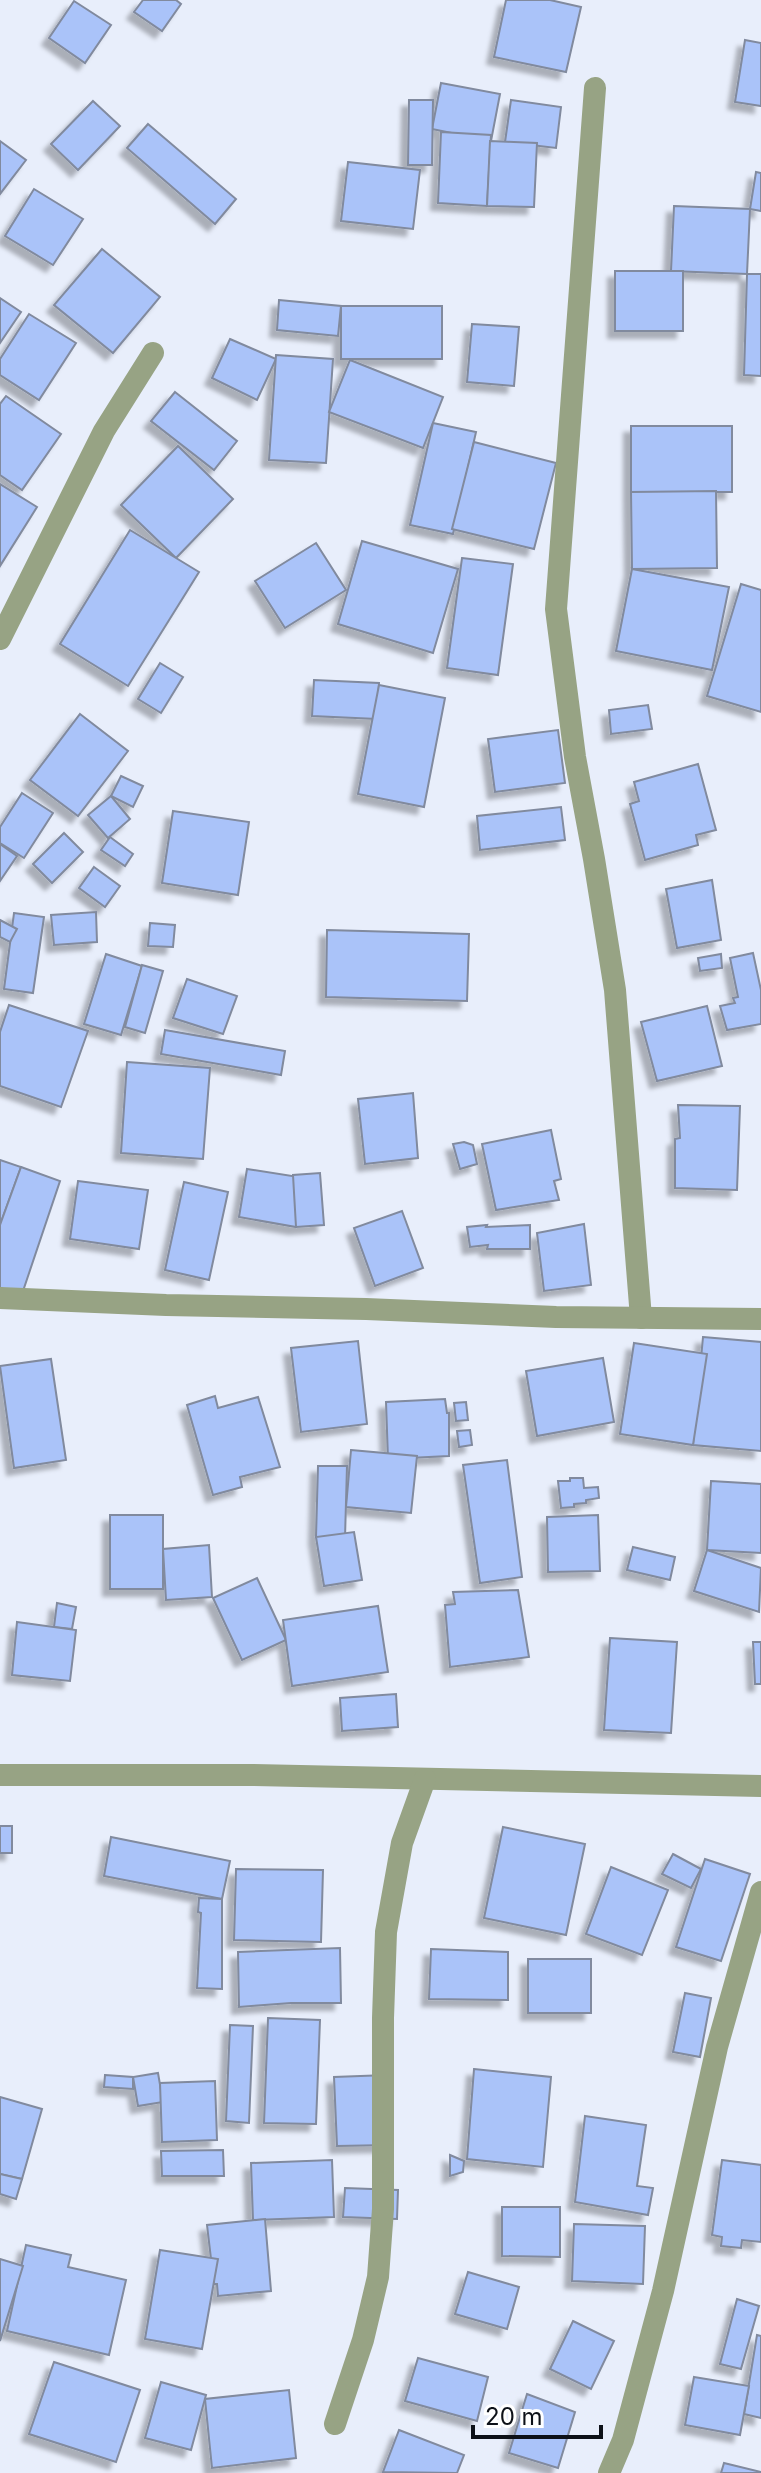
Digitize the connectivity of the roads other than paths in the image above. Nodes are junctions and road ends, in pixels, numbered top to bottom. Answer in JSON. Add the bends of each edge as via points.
{"nodes":[{"id":1,"x":595,"y":88,"type":"dead end"},
{"id":2,"x":153,"y":353,"type":"dead end"},
{"id":3,"x":0,"y":639,"type":"edge"},
{"id":4,"x":0,"y":1298,"type":"edge"},
{"id":5,"x":641,"y":1318,"type":"junction"},
{"id":6,"x":761,"y":1319,"type":"edge"},
{"id":7,"x":0,"y":1775,"type":"edge"},
{"id":8,"x":425,"y":1779,"type":"junction"},
{"id":9,"x":761,"y":1786,"type":"edge"},
{"id":10,"x":761,"y":1892,"type":"edge"},
{"id":11,"x":335,"y":2424,"type":"dead end"},
{"id":12,"x":609,"y":2473,"type":"edge"}],
"edges":[{"from":1,"to":5,"type":"street","via":[[556,609],[615,990]]},
{"from":2,"to":3,"type":"street","via":[[104,431]]},
{"from":4,"to":5,"type":"street"},
{"from":5,"to":6,"type":"street"},
{"from":7,"to":8,"type":"street"},
{"from":8,"to":9,"type":"street"},
{"from":8,"to":11,"type":"street","via":[[402,1843],[386,1932],[378,2277]]},
{"from":10,"to":12,"type":"street","via":[[717,2047],[663,2291],[623,2440]]}]}
